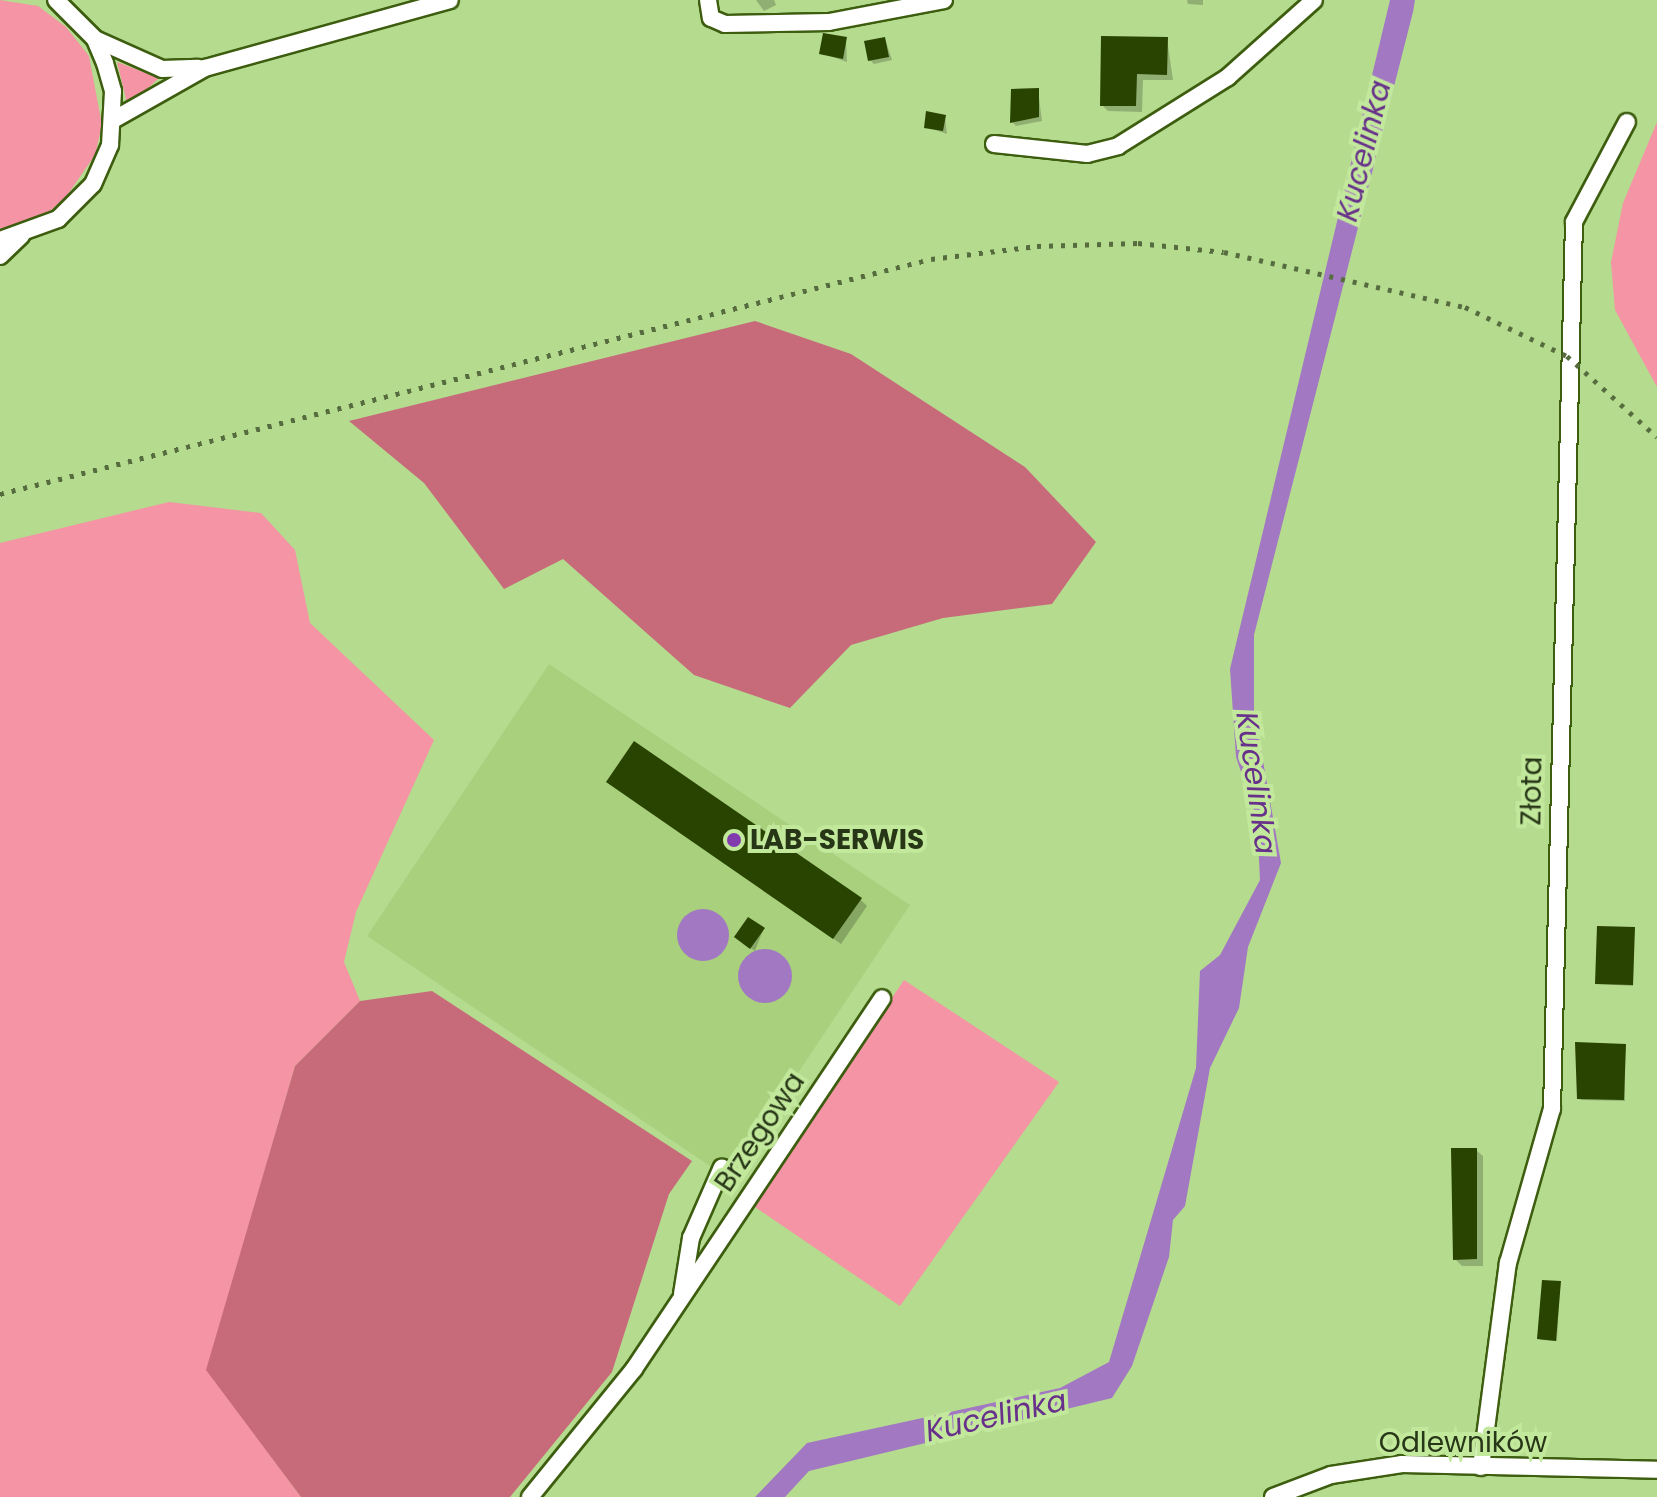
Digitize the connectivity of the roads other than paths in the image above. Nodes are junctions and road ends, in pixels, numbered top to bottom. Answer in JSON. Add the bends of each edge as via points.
{"nodes":[{"id":1,"x":450,"y":0,"type":"edge"},
{"id":2,"x":708,"y":0,"type":"edge"},
{"id":3,"x":944,"y":0,"type":"edge"},
{"id":4,"x":1314,"y":0,"type":"edge"},
{"id":5,"x":62,"y":2,"type":"edge"},
{"id":6,"x":95,"y":39,"type":"junction"},
{"id":7,"x":205,"y":68,"type":"junction"},
{"id":8,"x":113,"y":120,"type":"junction"},
{"id":9,"x":1627,"y":122,"type":"dead end"},
{"id":10,"x":994,"y":144,"type":"dead end"},
{"id":11,"x":22,"y":235,"type":"junction"},
{"id":12,"x":0,"y":240,"type":"edge"},
{"id":13,"x":0,"y":256,"type":"edge"},
{"id":14,"x":882,"y":998,"type":"dead end"},
{"id":15,"x":722,"y":1167,"type":"dead end"},
{"id":16,"x":682,"y":1295,"type":"junction"},
{"id":17,"x":1481,"y":1467,"type":"junction"},
{"id":18,"x":1657,"y":1470,"type":"edge"},
{"id":19,"x":530,"y":1497,"type":"edge"},
{"id":20,"x":1273,"y":1497,"type":"edge"}],
"edges":[{"from":1,"to":7,"type":"street"},
{"from":2,"to":3,"type":"street","via":[[711,18],[725,24],[829,22]]},
{"from":4,"to":10,"type":"street","via":[[1228,77],[1118,146],[1087,154]]},
{"from":5,"to":6,"type":"street"},
{"from":6,"to":7,"type":"street","via":[[162,69]]},
{"from":6,"to":8,"type":"street","via":[[113,91]]},
{"from":7,"to":8,"type":"street"},
{"from":8,"to":11,"type":"street","via":[[93,184],[58,219]]},
{"from":9,"to":17,"type":"street","name":"Złota","via":[[1574,222],[1552,1109],[1508,1263]]},
{"from":11,"to":12,"type":"street"},
{"from":11,"to":13,"type":"street"},
{"from":14,"to":16,"type":"street","name":"Brzegowa"},
{"from":15,"to":16,"type":"street","name":"Brzegowa","via":[[691,1238]]},
{"from":16,"to":19,"type":"street","name":"Brzegowa","via":[[634,1369]]},
{"from":17,"to":18,"type":"street","name":"Odlewników"},
{"from":17,"to":20,"type":"street","name":"Odlewników","via":[[1402,1464],[1331,1475]]}]}
